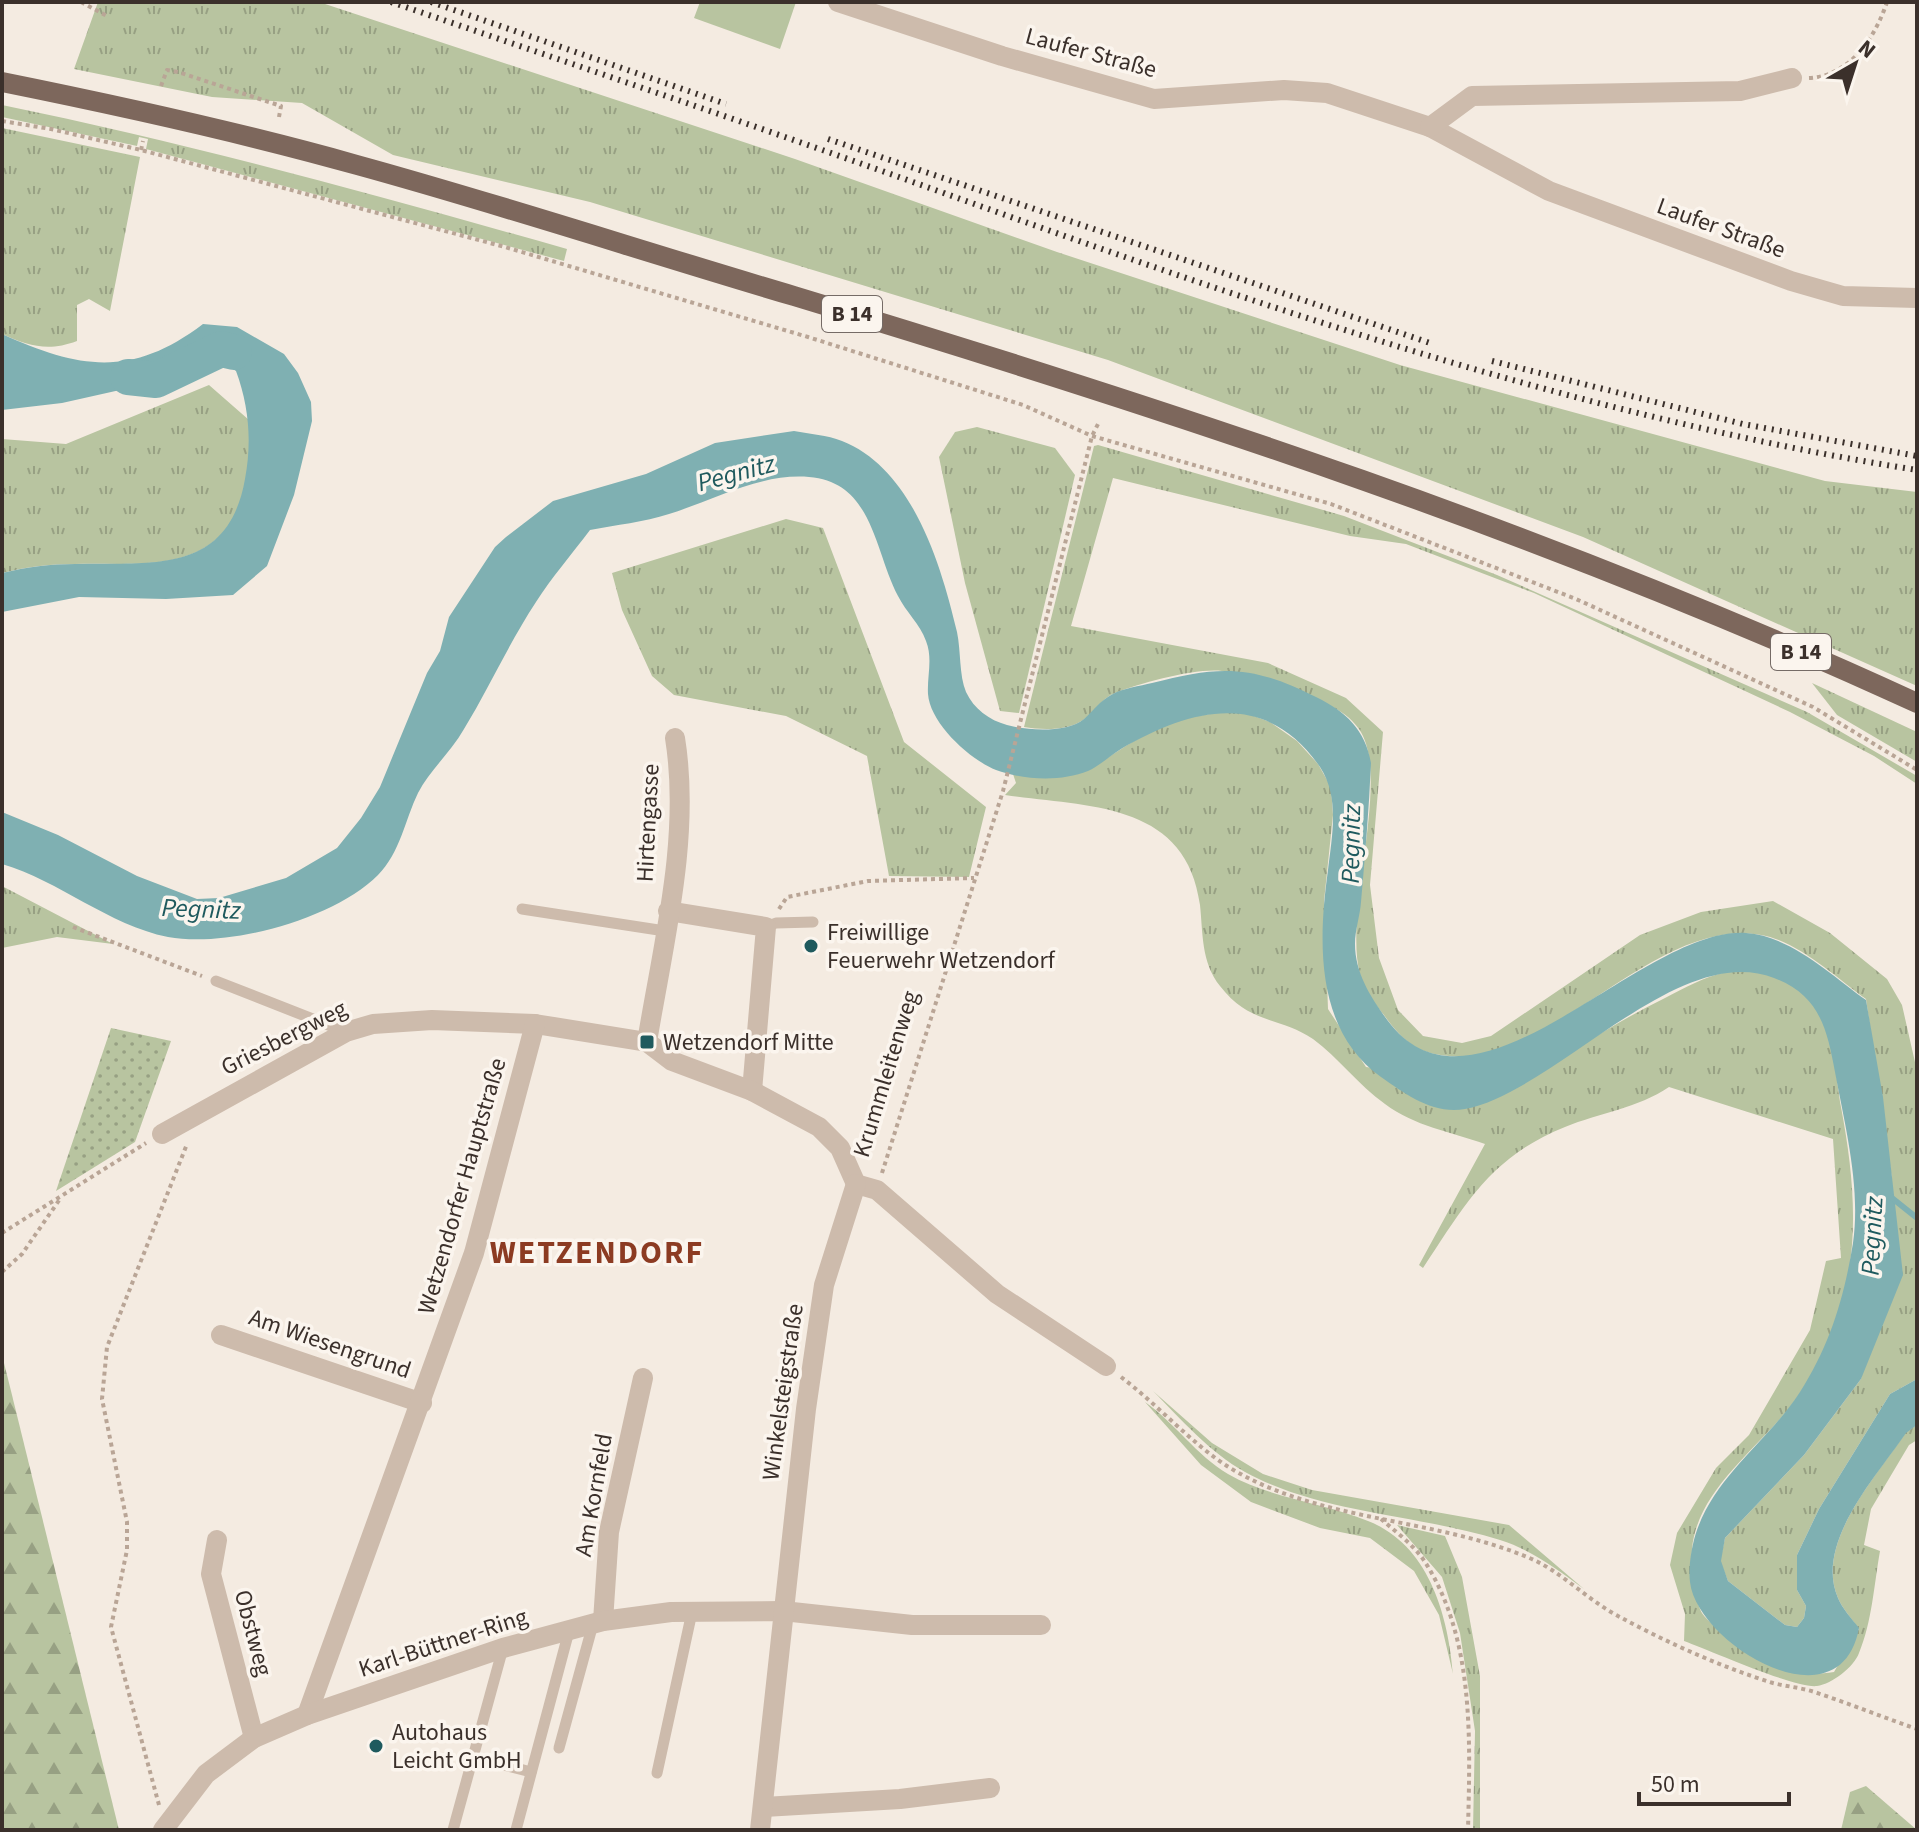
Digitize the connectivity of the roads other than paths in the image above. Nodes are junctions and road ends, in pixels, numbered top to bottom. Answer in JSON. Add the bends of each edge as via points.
{"nodes":[{"id":1,"x":838,"y":2,"type":"edge"},
{"id":2,"x":1792,"y":78,"type":"road end"},
{"id":3,"x":2,"y":82,"type":"edge"},
{"id":4,"x":1430,"y":127,"type":"junction"},
{"id":5,"x":1917,"y":298,"type":"edge"},
{"id":6,"x":1917,"y":703,"type":"edge"},
{"id":7,"x":675,"y":738,"type":"dead end"},
{"id":8,"x":522,"y":909,"type":"dead end"},
{"id":9,"x":667,"y":921,"type":"junction"},
{"id":10,"x":813,"y":922,"type":"dead end"},
{"id":11,"x":771,"y":925,"type":"junction"},
{"id":12,"x":216,"y":981,"type":"road end"},
{"id":13,"x":535,"y":1024,"type":"junction"},
{"id":14,"x":346,"y":1032,"type":"junction"},
{"id":15,"x":647,"y":1042,"type":"junction"},
{"id":16,"x":752,"y":1091,"type":"junction"},
{"id":17,"x":162,"y":1134,"type":"road end"},
{"id":18,"x":856,"y":1184,"type":"junction"},
{"id":19,"x":221,"y":1335,"type":"dead end"},
{"id":20,"x":1106,"y":1366,"type":"road end"},
{"id":21,"x":643,"y":1378,"type":"dead end"},
{"id":22,"x":422,"y":1403,"type":"junction"},
{"id":23,"x":217,"y":1540,"type":"dead end"},
{"id":24,"x":783,"y":1611,"type":"junction"},
{"id":25,"x":692,"y":1612,"type":"junction"},
{"id":26,"x":598,"y":1623,"type":"junction"},
{"id":27,"x":1041,"y":1625,"type":"dead end"},
{"id":28,"x":569,"y":1631,"type":"junction"},
{"id":29,"x":503,"y":1648,"type":"junction"},
{"id":30,"x":307,"y":1715,"type":"junction"},
{"id":31,"x":254,"y":1738,"type":"junction"},
{"id":32,"x":559,"y":1748,"type":"dead end"},
{"id":33,"x":473,"y":1757,"type":"junction"},
{"id":34,"x":531,"y":1772,"type":"junction"},
{"id":35,"x":657,"y":1773,"type":"dead end"},
{"id":36,"x":990,"y":1788,"type":"dead end"},
{"id":37,"x":764,"y":1807,"type":"junction"},
{"id":38,"x":164,"y":1828,"type":"edge"},
{"id":39,"x":453,"y":1830,"type":"edge"},
{"id":40,"x":516,"y":1830,"type":"edge"},
{"id":41,"x":760,"y":1830,"type":"edge"}],
"edges":[{"from":1,"to":4,"type":"street","name":"Laufer Straße","via":[[1154,99],[1284,90],[1327,93]]},
{"from":2,"to":4,"type":"street","via":[[1740,91],[1472,96]]},
{"from":3,"to":6,"type":"main road","number":"B 14","via":[[360,165],[993,357],[1531,542]]},
{"from":4,"to":5,"type":"street","name":"Laufer Straße","via":[[1549,191],[1791,281],[1843,296]]},
{"from":7,"to":9,"type":"street","name":"Hirtengasse","via":[[681,775]]},
{"from":8,"to":9,"type":"lane"},
{"from":9,"to":11,"type":"street","name":"Hirtengasse"},
{"from":9,"to":15,"type":"street","name":"Hirtengasse"},
{"from":10,"to":11,"type":"lane"},
{"from":11,"to":16,"type":"street"},
{"from":12,"to":14,"type":"lane"},
{"from":13,"to":14,"type":"street","name":"Griesbergweg","via":[[432,1020],[373,1024]]},
{"from":13,"to":15,"type":"street"},
{"from":13,"to":22,"type":"street","name":"Wetzendorfer Hauptstraße","via":[[474,1253]]},
{"from":14,"to":17,"type":"street","name":"Griesbergweg"},
{"from":15,"to":16,"type":"street","via":[[672,1061]]},
{"from":16,"to":18,"type":"street","via":[[819,1127],[840,1148]]},
{"from":18,"to":20,"type":"street","name":"Krummleitenweg","via":[[877,1190],[997,1294]]},
{"from":18,"to":24,"type":"street","name":"Winkelsteigstraße","via":[[824,1285]]},
{"from":19,"to":22,"type":"street","name":"Am Wiesengrund"},
{"from":21,"to":26,"type":"street","name":"Am Kornfeld","via":[[609,1532]]},
{"from":22,"to":30,"type":"street","name":"Wetzendorfer Hauptstraße"},
{"from":23,"to":31,"type":"street","name":"Obstweg","via":[[211,1574]]},
{"from":24,"to":25,"type":"street","name":"Karl-Büttner-Ring"},
{"from":24,"to":27,"type":"street","via":[[912,1625]]},
{"from":24,"to":37,"type":"street","name":"Winkelsteigstraße"},
{"from":25,"to":26,"type":"street","name":"Karl-Büttner-Ring"},
{"from":25,"to":35,"type":"lane"},
{"from":26,"to":28,"type":"street","name":"Karl-Büttner-Ring"},
{"from":26,"to":32,"type":"lane"},
{"from":28,"to":29,"type":"street","name":"Karl-Büttner-Ring"},
{"from":28,"to":34,"type":"lane"},
{"from":29,"to":30,"type":"street","name":"Karl-Büttner-Ring"},
{"from":29,"to":33,"type":"lane"},
{"from":30,"to":31,"type":"street","name":"Karl-Büttner-Ring"},
{"from":31,"to":38,"type":"street","name":"Karl-Büttner-Ring","via":[[206,1774]]},
{"from":33,"to":34,"type":"lane"},
{"from":33,"to":39,"type":"lane"},
{"from":34,"to":40,"type":"lane"},
{"from":36,"to":37,"type":"street"},
{"from":37,"to":41,"type":"street","name":"Winkelsteigstraße"}]}
